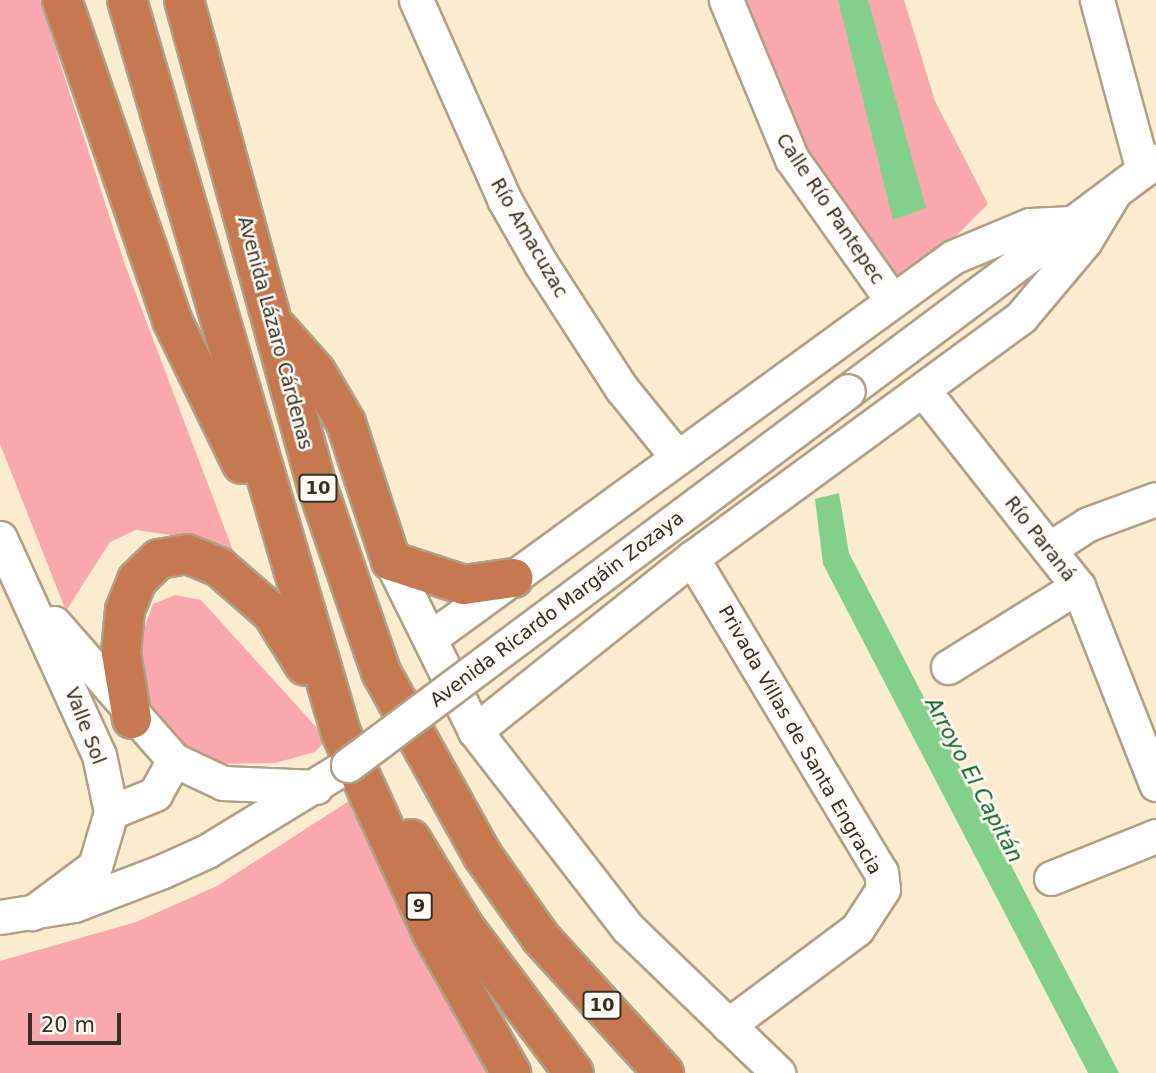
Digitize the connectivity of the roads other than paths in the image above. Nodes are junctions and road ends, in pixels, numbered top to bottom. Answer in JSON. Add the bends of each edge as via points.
{"nodes":[{"id":1,"x":62,"y":0,"type":"edge"},
{"id":2,"x":127,"y":0,"type":"edge"},
{"id":3,"x":184,"y":0,"type":"edge"},
{"id":4,"x":416,"y":0,"type":"edge"},
{"id":5,"x":726,"y":0,"type":"edge"},
{"id":6,"x":1097,"y":0,"type":"edge"},
{"id":7,"x":1150,"y":166,"type":"edge"},
{"id":8,"x":1114,"y":193,"type":"junction"},
{"id":9,"x":1073,"y":223,"type":"junction"},
{"id":10,"x":892,"y":300,"type":"junction"},
{"id":11,"x":273,"y":322,"type":"junction"},
{"id":12,"x":923,"y":390,"type":"junction"},
{"id":13,"x":677,"y":457,"type":"junction"},
{"id":14,"x":1156,"y":499,"type":"edge"},
{"id":15,"x":270,"y":505,"type":"junction"},
{"id":16,"x":0,"y":538,"type":"edge"},
{"id":17,"x":1049,"y":549,"type":"junction"},
{"id":18,"x":692,"y":558,"type":"junction"},
{"id":19,"x":391,"y":561,"type":"junction"},
{"id":20,"x":514,"y":578,"type":"junction"},
{"id":21,"x":1078,"y":586,"type":"junction"},
{"id":22,"x":31,"y":595,"type":"junction"},
{"id":23,"x":433,"y":636,"type":"junction"},
{"id":24,"x":948,"y":667,"type":"dead end"},
{"id":25,"x":132,"y":719,"type":"junction"},
{"id":26,"x":475,"y":731,"type":"junction"},
{"id":27,"x":345,"y":749,"type":"junction"},
{"id":28,"x":174,"y":760,"type":"junction"},
{"id":29,"x":1156,"y":784,"type":"edge"},
{"id":30,"x":316,"y":787,"type":"junction"},
{"id":31,"x":111,"y":812,"type":"junction"},
{"id":32,"x":1156,"y":836,"type":"edge"},
{"id":33,"x":1051,"y":878,"type":"dead end"},
{"id":34,"x":16,"y":915,"type":"edge"},
{"id":35,"x":728,"y":1025,"type":"junction"},
{"id":36,"x":511,"y":1073,"type":"edge"},
{"id":37,"x":574,"y":1073,"type":"edge"},
{"id":38,"x":664,"y":1073,"type":"edge"},
{"id":39,"x":778,"y":1073,"type":"edge"}],
"edges":[{"from":1,"to":15,"type":"highway","via":[[172,320],[205,395]]},
{"from":2,"to":15,"type":"highway","number":"10"},
{"from":3,"to":11,"type":"highway","name":"Avenida Lázaro Cárdenas","number":"10"},
{"from":4,"to":13,"type":"street","name":"Río Amacuzac","via":[[504,199],[534,254],[622,389]]},
{"from":5,"to":10,"type":"street","name":"Calle Río Pantepec","via":[[792,159]]},
{"from":6,"to":7,"type":"street"},
{"from":7,"to":8,"type":"street","name":"Avenida Ricardo Margáin Zozaya"},
{"from":8,"to":9,"type":"street","name":"Avenida Ricardo Margáin Zozaya"},
{"from":8,"to":12,"type":"street","via":[[1085,241],[1021,317]]},
{"from":9,"to":10,"type":"street","via":[[1030,225],[981,242]]},
{"from":9,"to":27,"type":"street","name":"Avenida Ricardo Margáin Zozaya","bridge":true,"via":[[848,391]]},
{"from":10,"to":13,"type":"street"},
{"from":11,"to":19,"type":"highway","via":[[316,372],[346,423]]},
{"from":11,"to":38,"type":"highway","name":"Avenida Lázaro Cárdenas","number":"10","via":[[317,486],[381,672],[436,781],[541,938]]},
{"from":12,"to":17,"type":"street","name":"Río Paraná"},
{"from":12,"to":18,"type":"street"},
{"from":13,"to":20,"type":"street"},
{"from":14,"to":17,"type":"street","via":[[1088,524]]},
{"from":15,"to":27,"type":"highway","number":"10"},
{"from":16,"to":22,"type":"street","name":"Valle Sol"},
{"from":17,"to":21,"type":"street","name":"Río Paraná"},
{"from":18,"to":26,"type":"street"},
{"from":18,"to":35,"type":"street","name":"Privada Villas de Santa Engracia","via":[[881,872],[883,889],[857,929]]},
{"from":19,"to":20,"type":"highway","via":[[464,585]]},
{"from":19,"to":23,"type":"street"},
{"from":20,"to":23,"type":"street"},
{"from":21,"to":24,"type":"street"},
{"from":21,"to":29,"type":"street","name":"Río Paraná"},
{"from":22,"to":25,"type":"street","name":"Valle Sol"},
{"from":22,"to":31,"type":"street","name":"Valle Sol","via":[[99,755]]},
{"from":23,"to":26,"type":"street"},
{"from":25,"to":27,"type":"highway","via":[[121,653],[125,610],[137,580],[159,559],[187,554],[219,567],[272,613]]},
{"from":25,"to":28,"type":"street","name":"Valle Sol"},
{"from":26,"to":35,"type":"street","via":[[628,928]]},
{"from":27,"to":30,"type":"street","name":"Avenida Ricardo Margáin Zozaya"},
{"from":27,"to":36,"type":"highway","number":"9","via":[[433,935]]},
{"from":27,"to":37,"type":"highway","via":[[465,928]]},
{"from":28,"to":30,"type":"street","name":"Valle Sol","via":[[223,783]]},
{"from":28,"to":31,"type":"street","via":[[155,794]]},
{"from":30,"to":34,"type":"street","name":"Avenida Ricardo Margáin Zozaya","via":[[207,852],[74,905]]},
{"from":31,"to":34,"type":"street","name":"Valle Sol","via":[[94,866]]},
{"from":32,"to":33,"type":"street"},
{"from":35,"to":39,"type":"street"}]}
